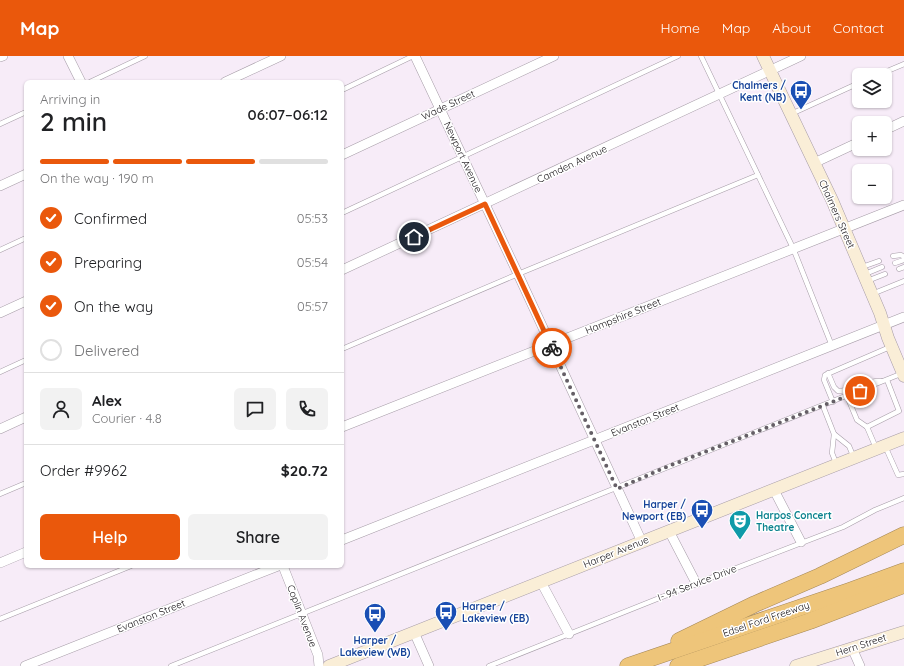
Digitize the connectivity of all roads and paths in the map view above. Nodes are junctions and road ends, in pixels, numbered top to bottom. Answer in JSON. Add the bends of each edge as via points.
{"nodes":[{"id":1,"x":3,"y":56,"type":"edge"},
{"id":2,"x":68,"y":56,"type":"edge"},
{"id":3,"x":145,"y":56,"type":"edge"},
{"id":4,"x":281,"y":56,"type":"edge"},
{"id":5,"x":414,"y":56,"type":"edge"},
{"id":6,"x":554,"y":56,"type":"edge"},
{"id":7,"x":678,"y":56,"type":"edge"},
{"id":8,"x":702,"y":56,"type":"edge"},
{"id":9,"x":763,"y":56,"type":"edge"},
{"id":10,"x":801,"y":56,"type":"edge"},
{"id":11,"x":0,"y":58,"type":"edge"},
{"id":12,"x":904,"y":64,"type":"edge"},
{"id":13,"x":892,"y":69,"type":"edge"},
{"id":14,"x":770,"y":71,"type":"junction"},
{"id":15,"x":80,"y":80,"type":"edge"},
{"id":16,"x":94,"y":80,"type":"edge"},
{"id":17,"x":229,"y":80,"type":"edge"},
{"id":18,"x":852,"y":87,"type":"edge"},
{"id":19,"x":344,"y":89,"type":"edge"},
{"id":20,"x":720,"y":94,"type":"junction"},
{"id":21,"x":440,"y":109,"type":"junction"},
{"id":22,"x":24,"y":113,"type":"edge"},
{"id":23,"x":791,"y":114,"type":"junction"},
{"id":24,"x":904,"y":121,"type":"edge"},
{"id":25,"x":0,"y":124,"type":"edge"},
{"id":26,"x":892,"y":127,"type":"edge"},
{"id":27,"x":852,"y":145,"type":"edge"},
{"id":28,"x":344,"y":153,"type":"edge"},
{"id":29,"x":463,"y":158,"type":"junction"},
{"id":30,"x":814,"y":163,"type":"junction"},
{"id":31,"x":24,"y":175,"type":"edge"},
{"id":32,"x":758,"y":175,"type":"junction"},
{"id":33,"x":0,"y":186,"type":"edge"},
{"id":34,"x":485,"y":204,"type":"junction"},
{"id":35,"x":904,"y":205,"type":"edge"},
{"id":36,"x":344,"y":212,"type":"edge"},
{"id":37,"x":844,"y":228,"type":"junction"},
{"id":38,"x":24,"y":239,"type":"edge"},
{"id":39,"x":793,"y":248,"type":"junction"},
{"id":40,"x":0,"y":250,"type":"edge"},
{"id":41,"x":893,"y":256,"type":"dead end"},
{"id":42,"x":904,"y":259,"type":"edge"},
{"id":43,"x":879,"y":261,"type":"dead end"},
{"id":44,"x":895,"y":262,"type":"dead end"},
{"id":45,"x":882,"y":267,"type":"dead end"},
{"id":46,"x":904,"y":267,"type":"edge"},
{"id":47,"x":344,"y":269,"type":"edge"},
{"id":48,"x":899,"y":269,"type":"dead end"},
{"id":49,"x":518,"y":274,"type":"junction"},
{"id":50,"x":864,"y":274,"type":"junction"},
{"id":51,"x":885,"y":274,"type":"dead end"},
{"id":52,"x":904,"y":281,"type":"edge"},
{"id":53,"x":872,"y":294,"type":"junction"},
{"id":54,"x":24,"y":302,"type":"edge"},
{"id":55,"x":0,"y":313,"type":"edge"},
{"id":56,"x":904,"y":318,"type":"edge"},
{"id":57,"x":884,"y":325,"type":"junction"},
{"id":58,"x":551,"y":344,"type":"junction"},
{"id":59,"x":832,"y":346,"type":"junction"},
{"id":60,"x":892,"y":347,"type":"junction"},
{"id":61,"x":344,"y":348,"type":"edge"},
{"id":62,"x":24,"y":361,"type":"edge"},
{"id":63,"x":0,"y":372,"type":"edge"},
{"id":64,"x":828,"y":373,"type":"junction"},
{"id":65,"x":904,"y":374,"type":"edge"},
{"id":66,"x":885,"y":381,"type":"junction"},
{"id":67,"x":847,"y":396,"type":"junction"},
{"id":68,"x":833,"y":402,"type":"junction"},
{"id":69,"x":823,"y":406,"type":"junction"},
{"id":70,"x":902,"y":410,"type":"edge"},
{"id":71,"x":24,"y":418,"type":"edge"},
{"id":72,"x":344,"y":426,"type":"edge"},
{"id":73,"x":867,"y":427,"type":"junction"},
{"id":74,"x":0,"y":429,"type":"edge"},
{"id":75,"x":834,"y":434,"type":"junction"},
{"id":76,"x":904,"y":438,"type":"edge"},
{"id":77,"x":595,"y":440,"type":"junction"},
{"id":78,"x":881,"y":448,"type":"junction"},
{"id":79,"x":854,"y":458,"type":"junction"},
{"id":80,"x":837,"y":465,"type":"junction"},
{"id":81,"x":904,"y":474,"type":"edge"},
{"id":82,"x":24,"y":484,"type":"edge"},
{"id":83,"x":617,"y":489,"type":"junction"},
{"id":84,"x":774,"y":490,"type":"junction"},
{"id":85,"x":0,"y":494,"type":"edge"},
{"id":86,"x":904,"y":498,"type":"edge"},
{"id":87,"x":669,"y":531,"type":"junction"},
{"id":88,"x":904,"y":535,"type":"edge"},
{"id":89,"x":344,"y":539,"type":"edge"},
{"id":90,"x":642,"y":542,"type":"junction"},
{"id":91,"x":801,"y":542,"type":"junction"},
{"id":92,"x":24,"y":553,"type":"edge"},
{"id":93,"x":0,"y":563,"type":"edge"},
{"id":94,"x":126,"y":568,"type":"edge"},
{"id":95,"x":273,"y":568,"type":"edge"},
{"id":96,"x":284,"y":568,"type":"edge"},
{"id":97,"x":904,"y":571,"type":"edge"},
{"id":98,"x":541,"y":582,"type":"junction"},
{"id":99,"x":696,"y":584,"type":"junction"},
{"id":100,"x":904,"y":585,"type":"edge"},
{"id":101,"x":301,"y":615,"type":"junction"},
{"id":102,"x":0,"y":618,"type":"edge"},
{"id":103,"x":414,"y":632,"type":"junction"},
{"id":104,"x":904,"y":632,"type":"edge"},
{"id":105,"x":569,"y":634,"type":"junction"},
{"id":106,"x":852,"y":648,"type":"junction"},
{"id":107,"x":649,"y":659,"type":"junction"},
{"id":108,"x":25,"y":666,"type":"edge"},
{"id":109,"x":171,"y":666,"type":"edge"},
{"id":110,"x":319,"y":666,"type":"edge"},
{"id":111,"x":329,"y":666,"type":"edge"},
{"id":112,"x":429,"y":666,"type":"edge"},
{"id":113,"x":489,"y":666,"type":"edge"},
{"id":114,"x":628,"y":666,"type":"edge"},
{"id":115,"x":678,"y":666,"type":"edge"},
{"id":116,"x":796,"y":666,"type":"edge"},
{"id":117,"x":860,"y":666,"type":"edge"}],
"edges":[{"from":1,"to":11,"type":"street"},
{"from":2,"to":15,"type":"street"},
{"from":3,"to":16,"type":"lane"},
{"from":4,"to":17,"type":"street"},
{"from":5,"to":19,"type":"lane"},
{"from":5,"to":21,"type":"street","name":"Newport Avenue"},
{"from":6,"to":21,"type":"street","name":"Wade Street"},
{"from":7,"to":29,"type":"lane"},
{"from":8,"to":20,"type":"lane"},
{"from":9,"to":14,"type":"main road","name":"Chalmers Street"},
{"from":10,"to":14,"type":"street","name":"Camden Avenue"},
{"from":12,"to":13,"type":"lane"},
{"from":14,"to":20,"type":"street","name":"Camden Avenue"},
{"from":14,"to":23,"type":"main road","name":"Chalmers Street"},
{"from":18,"to":23,"type":"lane"},
{"from":20,"to":32,"type":"lane"},
{"from":20,"to":34,"type":"street","name":"Camden Avenue"},
{"from":21,"to":28,"type":"street","name":"Wade Street"},
{"from":21,"to":29,"type":"street","name":"Newport Avenue"},
{"from":22,"to":25,"type":"lane"},
{"from":23,"to":30,"type":"main road","name":"Chalmers Street"},
{"from":24,"to":26,"type":"street"},
{"from":27,"to":30,"type":"street"},
{"from":29,"to":34,"type":"street","name":"Newport Avenue"},
{"from":29,"to":36,"type":"lane"},
{"from":30,"to":37,"type":"main road","name":"Chalmers Street"},
{"from":31,"to":33,"type":"street"},
{"from":32,"to":39,"type":"lane"},
{"from":32,"to":49,"type":"lane"},
{"from":34,"to":47,"type":"street","name":"Camden Avenue"},
{"from":34,"to":49,"type":"street","name":"Newport Avenue"},
{"from":35,"to":37,"type":"street","name":"Hampshire Street"},
{"from":37,"to":39,"type":"street","name":"Hampshire Street"},
{"from":37,"to":50,"type":"main road","name":"Chalmers Street"},
{"from":38,"to":40,"type":"lane"},
{"from":39,"to":58,"type":"street","name":"Hampshire Street"},
{"from":39,"to":59,"type":"lane"},
{"from":41,"to":42,"type":"lane","via":[[901,255]]},
{"from":42,"to":44,"type":"lane"},
{"from":43,"to":50,"type":"lane"},
{"from":45,"to":50,"type":"lane"},
{"from":46,"to":48,"type":"lane"},
{"from":49,"to":58,"type":"street","name":"Newport Avenue"},
{"from":49,"to":61,"type":"lane"},
{"from":50,"to":51,"type":"lane"},
{"from":50,"to":53,"type":"main road","name":"Chalmers Street"},
{"from":52,"to":53,"type":"lane"},
{"from":53,"to":57,"type":"main road","name":"Chalmers Street"},
{"from":54,"to":55,"type":"street"},
{"from":56,"to":57,"type":"street","name":"Evanston Street"},
{"from":57,"to":59,"type":"street","name":"Evanston Street"},
{"from":57,"to":60,"type":"main road","name":"Chalmers Street"},
{"from":58,"to":72,"type":"street","name":"Hampshire Street"},
{"from":58,"to":77,"type":"street","name":"Newport Avenue"},
{"from":59,"to":77,"type":"street","name":"Evanston Street"},
{"from":60,"to":64,"type":"lane"},
{"from":60,"to":65,"type":"main road","name":"Chalmers Street"},
{"from":62,"to":63,"type":"lane"},
{"from":64,"to":66,"type":"lane","via":[[838,391],[871,381]]},
{"from":64,"to":68,"type":"lane","via":[[824,380]]},
{"from":65,"to":66,"type":"lane"},
{"from":66,"to":67,"type":"lane"},
{"from":66,"to":70,"type":"lane"},
{"from":67,"to":68,"type":"lane"},
{"from":67,"to":73,"type":"lane","via":[[857,420]]},
{"from":68,"to":69,"type":"lane"},
{"from":69,"to":75,"type":"lane"},
{"from":69,"to":83,"type":"lane"},
{"from":70,"to":73,"type":"lane"},
{"from":71,"to":74,"type":"street"},
{"from":73,"to":78,"type":"lane"},
{"from":75,"to":79,"type":"lane","via":[[849,446]]},
{"from":75,"to":80,"type":"lane","via":[[832,452]]},
{"from":76,"to":78,"type":"main road","name":"Harper Avenue"},
{"from":77,"to":83,"type":"street","name":"Newport Avenue"},
{"from":77,"to":89,"type":"street","name":"Evanston Street"},
{"from":78,"to":79,"type":"main road","name":"Harper Avenue"},
{"from":78,"to":81,"type":"lane","via":[[898,475]]},
{"from":79,"to":80,"type":"main road","name":"Harper Avenue"},
{"from":80,"to":84,"type":"main road","name":"Harper Avenue"},
{"from":82,"to":85,"type":"lane"},
{"from":83,"to":90,"type":"street","name":"Newport Avenue"},
{"from":83,"to":101,"type":"lane"},
{"from":84,"to":87,"type":"main road","name":"Harper Avenue"},
{"from":84,"to":91,"type":"street"},
{"from":86,"to":91,"type":"lane","name":"I- 94 Service Drive","via":[[874,510],[843,527]]},
{"from":87,"to":90,"type":"main road","name":"Harper Avenue"},
{"from":87,"to":99,"type":"street"},
{"from":88,"to":107,"type":"highway","via":[[689,635]]},
{"from":90,"to":98,"type":"main road","name":"Harper Avenue"},
{"from":91,"to":99,"type":"lane","name":"I- 94 Service Drive"},
{"from":92,"to":93,"type":"street"},
{"from":94,"to":102,"type":"lane"},
{"from":95,"to":108,"type":"street","name":"Evanston Street"},
{"from":96,"to":101,"type":"street","name":"Coplin Avenue"},
{"from":97,"to":107,"type":"highway","name":"Edsel Ford Freeway"},
{"from":98,"to":103,"type":"main road","name":"Harper Avenue"},
{"from":98,"to":105,"type":"street"},
{"from":99,"to":105,"type":"lane","name":"I- 94 Service Drive"},
{"from":100,"to":115,"type":"highway","name":"Edsel Ford Freeway"},
{"from":101,"to":109,"type":"lane"},
{"from":101,"to":110,"type":"street","name":"Coplin Avenue","via":[[318,656]]},
{"from":103,"to":111,"type":"main road","name":"Harper Avenue"},
{"from":103,"to":112,"type":"street"},
{"from":104,"to":106,"type":"main road","name":"Hern Street"},
{"from":105,"to":113,"type":"lane","name":"I- 94 Service Drive"},
{"from":106,"to":116,"type":"main road","name":"Hern Street"},
{"from":106,"to":117,"type":"street"},
{"from":107,"to":114,"type":"highway","name":"Edsel Ford Freeway"}]}
